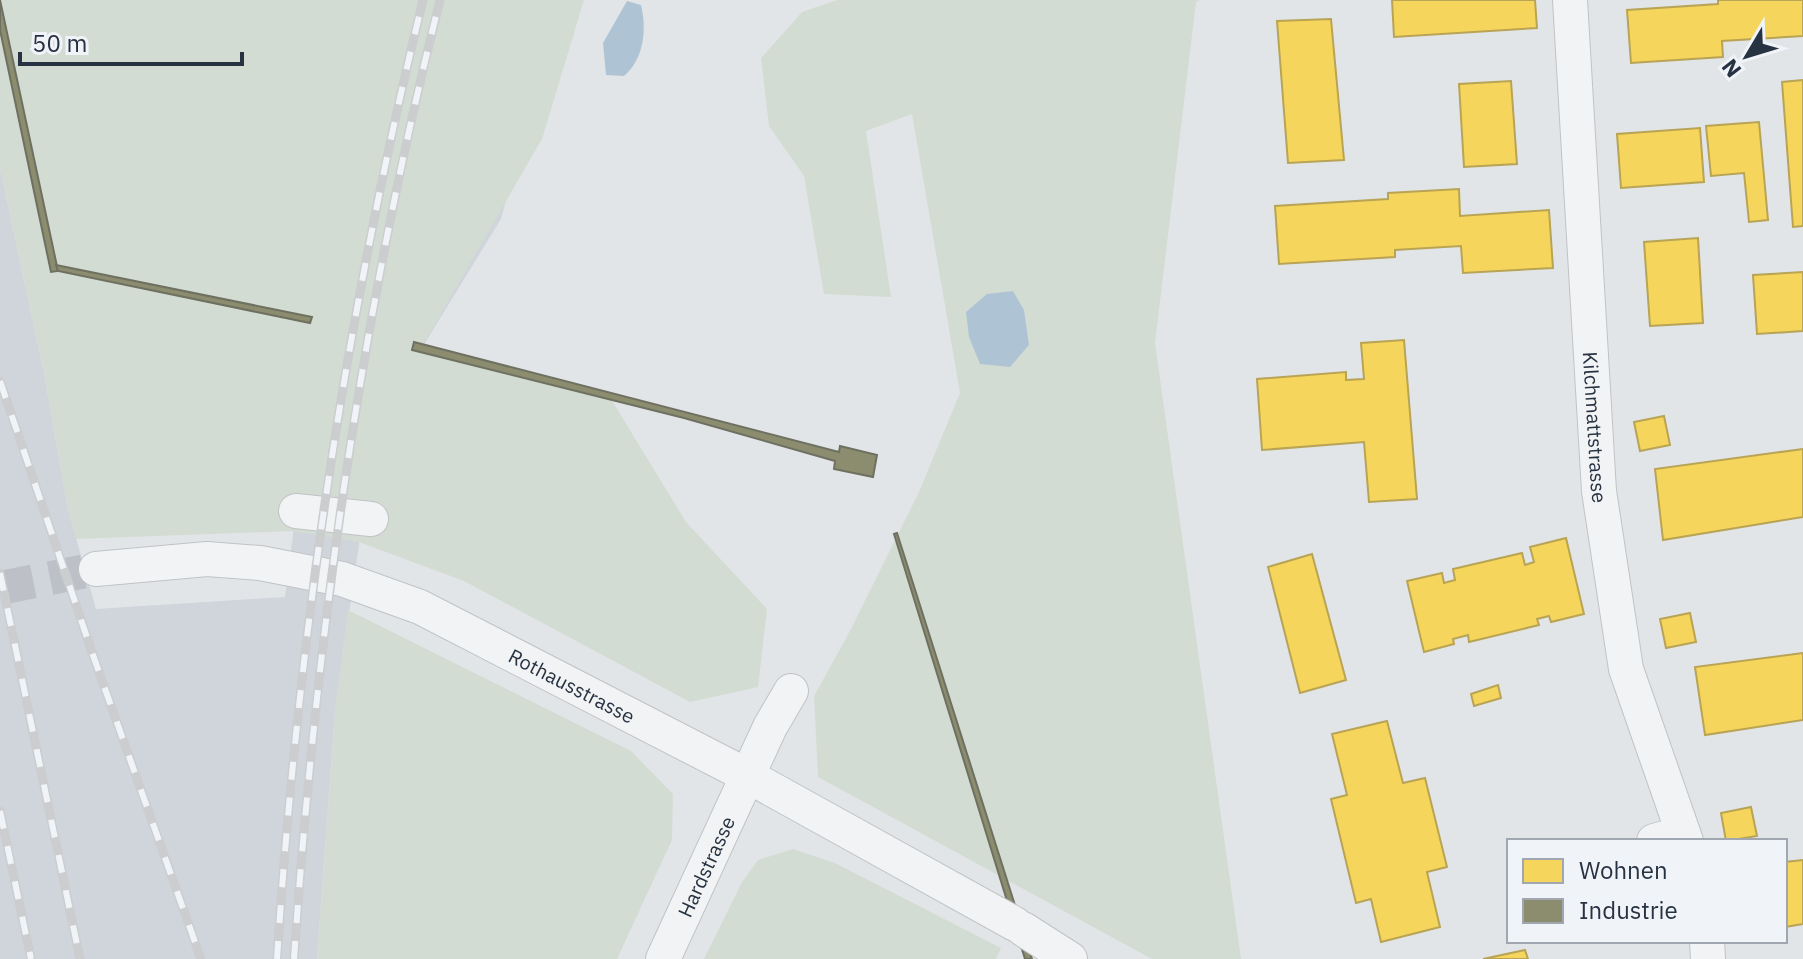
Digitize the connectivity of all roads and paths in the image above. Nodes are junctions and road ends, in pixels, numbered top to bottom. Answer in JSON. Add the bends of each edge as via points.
{"nodes":[{"id":1,"x":1570,"y":0,"type":"edge"},
{"id":2,"x":296,"y":511,"type":"dead end"},
{"id":3,"x":371,"y":519,"type":"dead end"},
{"id":4,"x":96,"y":569,"type":"tunnel mouth"},
{"id":5,"x":791,"y":691,"type":"dead end"},
{"id":6,"x":748,"y":776,"type":"junction"},
{"id":7,"x":1675,"y":838,"type":"edge"},
{"id":8,"x":663,"y":959,"type":"edge"},
{"id":9,"x":1070,"y":959,"type":"edge"}],
"edges":[{"from":1,"to":7,"type":"street","name":"Kilchmattstrasse","via":[[1599,491],[1626,669]]},
{"from":2,"to":3,"type":"street"},
{"from":4,"to":6,"type":"street","name":"Rothausstrasse","via":[[207,559],[342,579],[420,607]]},
{"from":5,"to":6,"type":"street","name":"Hardstrasse"},
{"from":6,"to":8,"type":"street","name":"Hardstrasse"},
{"from":6,"to":9,"type":"street","name":"Rothausstrasse"}]}
